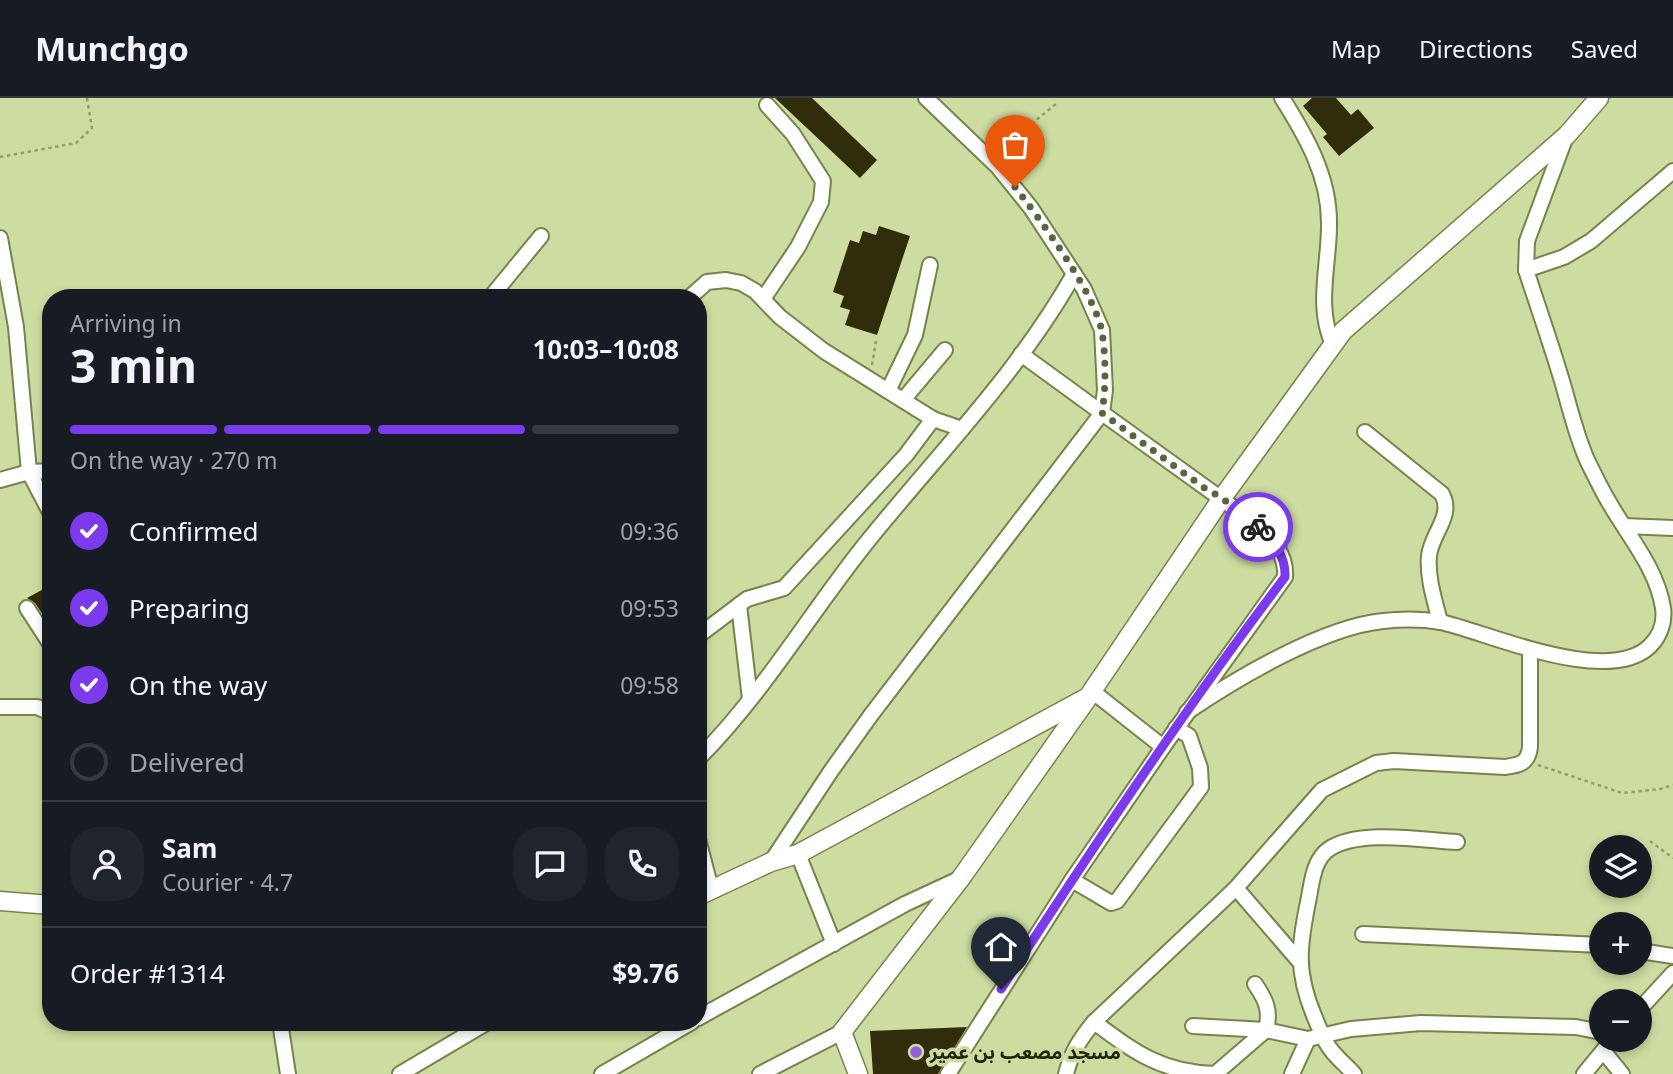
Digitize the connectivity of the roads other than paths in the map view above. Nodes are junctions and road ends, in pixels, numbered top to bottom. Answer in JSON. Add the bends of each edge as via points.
{"nodes":[{"id":1,"x":926,"y":98,"type":"edge"},
{"id":2,"x":1282,"y":98,"type":"edge"},
{"id":3,"x":1599,"y":98,"type":"edge"},
{"id":4,"x":767,"y":105,"type":"dead end"},
{"id":5,"x":1567,"y":135,"type":"junction"},
{"id":6,"x":1673,"y":171,"type":"edge"},
{"id":7,"x":541,"y":236,"type":"dead end"},
{"id":8,"x":0,"y":238,"type":"edge"},
{"id":9,"x":930,"y":265,"type":"dead end"},
{"id":10,"x":1526,"y":270,"type":"junction"},
{"id":11,"x":1074,"y":274,"type":"junction"},
{"id":12,"x":497,"y":289,"type":"edge"},
{"id":13,"x":699,"y":289,"type":"edge"},
{"id":14,"x":763,"y":299,"type":"junction"},
{"id":15,"x":1334,"y":344,"type":"junction"},
{"id":16,"x":945,"y":350,"type":"dead end"},
{"id":17,"x":1021,"y":354,"type":"junction"},
{"id":18,"x":888,"y":391,"type":"junction"},
{"id":19,"x":903,"y":400,"type":"junction"},
{"id":20,"x":1102,"y":413,"type":"junction"},
{"id":21,"x":933,"y":419,"type":"junction"},
{"id":22,"x":962,"y":429,"type":"junction"},
{"id":23,"x":1365,"y":432,"type":"dead end"},
{"id":24,"x":42,"y":471,"type":"edge"},
{"id":25,"x":29,"y":472,"type":"junction"},
{"id":26,"x":0,"y":480,"type":"edge"},
{"id":27,"x":42,"y":497,"type":"edge"},
{"id":28,"x":1222,"y":498,"type":"junction"},
{"id":29,"x":1624,"y":526,"type":"junction"},
{"id":30,"x":1673,"y":528,"type":"edge"},
{"id":31,"x":739,"y":605,"type":"junction"},
{"id":32,"x":27,"y":608,"type":"dead end"},
{"id":33,"x":1440,"y":622,"type":"junction"},
{"id":34,"x":707,"y":629,"type":"edge"},
{"id":35,"x":42,"y":631,"type":"edge"},
{"id":36,"x":1530,"y":650,"type":"junction"},
{"id":37,"x":1090,"y":694,"type":"junction"},
{"id":38,"x":750,"y":699,"type":"junction"},
{"id":39,"x":0,"y":707,"type":"edge"},
{"id":40,"x":42,"y":709,"type":"edge"},
{"id":41,"x":1187,"y":712,"type":"junction"},
{"id":42,"x":1176,"y":728,"type":"junction"},
{"id":43,"x":1163,"y":747,"type":"junction"},
{"id":44,"x":707,"y":749,"type":"edge"},
{"id":45,"x":1457,"y":842,"type":"dead end"},
{"id":46,"x":798,"y":854,"type":"junction"},
{"id":47,"x":771,"y":862,"type":"junction"},
{"id":48,"x":961,"y":878,"type":"junction"},
{"id":49,"x":1072,"y":880,"type":"junction"},
{"id":50,"x":1236,"y":888,"type":"junction"},
{"id":51,"x":0,"y":891,"type":"edge"},
{"id":52,"x":707,"y":891,"type":"edge"},
{"id":53,"x":42,"y":894,"type":"edge"},
{"id":54,"x":0,"y":901,"type":"edge"},
{"id":55,"x":42,"y":904,"type":"edge"},
{"id":56,"x":1363,"y":934,"type":"dead end"},
{"id":57,"x":834,"y":944,"type":"junction"},
{"id":58,"x":1589,"y":944,"type":"edge"},
{"id":59,"x":1652,"y":953,"type":"edge"},
{"id":60,"x":1673,"y":957,"type":"edge"},
{"id":61,"x":1299,"y":961,"type":"junction"},
{"id":62,"x":1673,"y":973,"type":"edge"},
{"id":63,"x":1255,"y":984,"type":"dead end"},
{"id":64,"x":1652,"y":996,"type":"edge"},
{"id":65,"x":707,"y":1013,"type":"edge"},
{"id":66,"x":1094,"y":1022,"type":"junction"},
{"id":67,"x":1193,"y":1026,"type":"dead end"},
{"id":68,"x":1266,"y":1030,"type":"junction"},
{"id":69,"x":1589,"y":1030,"type":"edge"},
{"id":70,"x":281,"y":1031,"type":"edge"},
{"id":71,"x":473,"y":1031,"type":"edge"},
{"id":72,"x":676,"y":1031,"type":"edge"},
{"id":73,"x":842,"y":1032,"type":"junction"},
{"id":74,"x":1315,"y":1037,"type":"junction"},
{"id":75,"x":1604,"y":1052,"type":"joint"},
{"id":76,"x":288,"y":1074,"type":"edge"},
{"id":77,"x":400,"y":1074,"type":"edge"},
{"id":78,"x":601,"y":1074,"type":"edge"},
{"id":79,"x":760,"y":1074,"type":"edge"},
{"id":80,"x":858,"y":1074,"type":"edge"},
{"id":81,"x":948,"y":1074,"type":"edge"},
{"id":82,"x":1066,"y":1074,"type":"edge"},
{"id":83,"x":1292,"y":1074,"type":"edge"},
{"id":84,"x":1354,"y":1074,"type":"edge"},
{"id":85,"x":1584,"y":1074,"type":"edge"},
{"id":86,"x":1622,"y":1074,"type":"edge"}],
"edges":[{"from":1,"to":11,"type":"street","via":[[993,162],[1031,208]]},
{"from":2,"to":15,"type":"street","via":[[1317,160],[1325,189],[1329,220],[1325,322]]},
{"from":3,"to":5,"type":"main road"},
{"from":4,"to":14,"type":"street","via":[[793,134],[822,181],[821,202]]},
{"from":5,"to":10,"type":"street","via":[[1535,214],[1527,241]]},
{"from":5,"to":15,"type":"main road","via":[[1422,260]]},
{"from":6,"to":10,"type":"street","via":[[1591,241],[1564,257]]},
{"from":7,"to":12,"type":"street"},
{"from":8,"to":25,"type":"street","via":[[16,327]]},
{"from":9,"to":18,"type":"street","via":[[915,335]]},
{"from":10,"to":29,"type":"street","via":[[1586,457]]},
{"from":11,"to":17,"type":"street"},
{"from":11,"to":20,"type":"street","via":[[1094,307],[1101,330]]},
{"from":13,"to":14,"type":"street","via":[[707,282],[726,280],[741,283]]},
{"from":14,"to":18,"type":"street","via":[[824,351]]},
{"from":15,"to":28,"type":"main road"},
{"from":16,"to":19,"type":"street"},
{"from":17,"to":20,"type":"street"},
{"from":17,"to":22,"type":"street"},
{"from":18,"to":19,"type":"street"},
{"from":19,"to":21,"type":"street"},
{"from":20,"to":28,"type":"street"},
{"from":20,"to":47,"type":"street","via":[[871,715]]},
{"from":21,"to":22,"type":"street"},
{"from":21,"to":31,"type":"street","via":[[792,582]]},
{"from":22,"to":38,"type":"street","via":[[867,543]]},
{"from":23,"to":33,"type":"street","via":[[1447,502],[1447,513],[1429,555]]},
{"from":24,"to":25,"type":"street"},
{"from":25,"to":26,"type":"street"},
{"from":25,"to":27,"type":"street"},
{"from":28,"to":37,"type":"main road"},
{"from":28,"to":41,"type":"street","via":[[1272,540],[1283,558],[1285,577]]},
{"from":29,"to":30,"type":"street"},
{"from":29,"to":36,"type":"street","via":[[1660,598],[1662,625],[1655,641],[1644,652],[1623,659],[1595,661]]},
{"from":31,"to":34,"type":"street"},
{"from":31,"to":38,"type":"street"},
{"from":32,"to":35,"type":"street"},
{"from":33,"to":36,"type":"street"},
{"from":33,"to":41,"type":"street","via":[[1401,619],[1340,631],[1261,667]]},
{"from":36,"to":50,"type":"street","via":[[1526,761],[1505,767],[1394,761],[1353,773],[1322,790]]},
{"from":37,"to":43,"type":"street"},
{"from":37,"to":46,"type":"main road"},
{"from":37,"to":48,"type":"main road"},
{"from":38,"to":44,"type":"street"},
{"from":39,"to":40,"type":"street"},
{"from":41,"to":42,"type":"street"},
{"from":42,"to":43,"type":"street"},
{"from":42,"to":49,"type":"street","via":[[1189,736],[1200,768],[1200,787],[1117,901],[1111,903]]},
{"from":43,"to":49,"type":"street"},
{"from":45,"to":61,"type":"street","via":[[1376,838],[1328,849],[1317,862]]},
{"from":46,"to":47,"type":"main road"},
{"from":46,"to":57,"type":"street"},
{"from":47,"to":52,"type":"main road"},
{"from":48,"to":57,"type":"street"},
{"from":48,"to":73,"type":"main road"},
{"from":49,"to":81,"type":"street"},
{"from":50,"to":61,"type":"street"},
{"from":50,"to":66,"type":"street"},
{"from":51,"to":53,"type":"main road"},
{"from":54,"to":55,"type":"main road"},
{"from":56,"to":58,"type":"street"},
{"from":57,"to":65,"type":"street"},
{"from":59,"to":60,"type":"street"},
{"from":61,"to":74,"type":"street"},
{"from":62,"to":64,"type":"street"},
{"from":63,"to":68,"type":"street","via":[[1268,1007]]},
{"from":66,"to":68,"type":"street","via":[[1133,1051],[1167,1068],[1215,1074]]},
{"from":66,"to":82,"type":"street","via":[[1079,1040]]},
{"from":67,"to":68,"type":"street"},
{"from":68,"to":74,"type":"street"},
{"from":69,"to":74,"type":"street","via":[[1420,1023]]},
{"from":70,"to":76,"type":"street"},
{"from":71,"to":77,"type":"street"},
{"from":72,"to":78,"type":"street"},
{"from":73,"to":79,"type":"street"},
{"from":73,"to":80,"type":"main road"},
{"from":74,"to":83,"type":"street"},
{"from":74,"to":84,"type":"street"},
{"from":75,"to":85,"type":"street"},
{"from":75,"to":86,"type":"street"}]}
